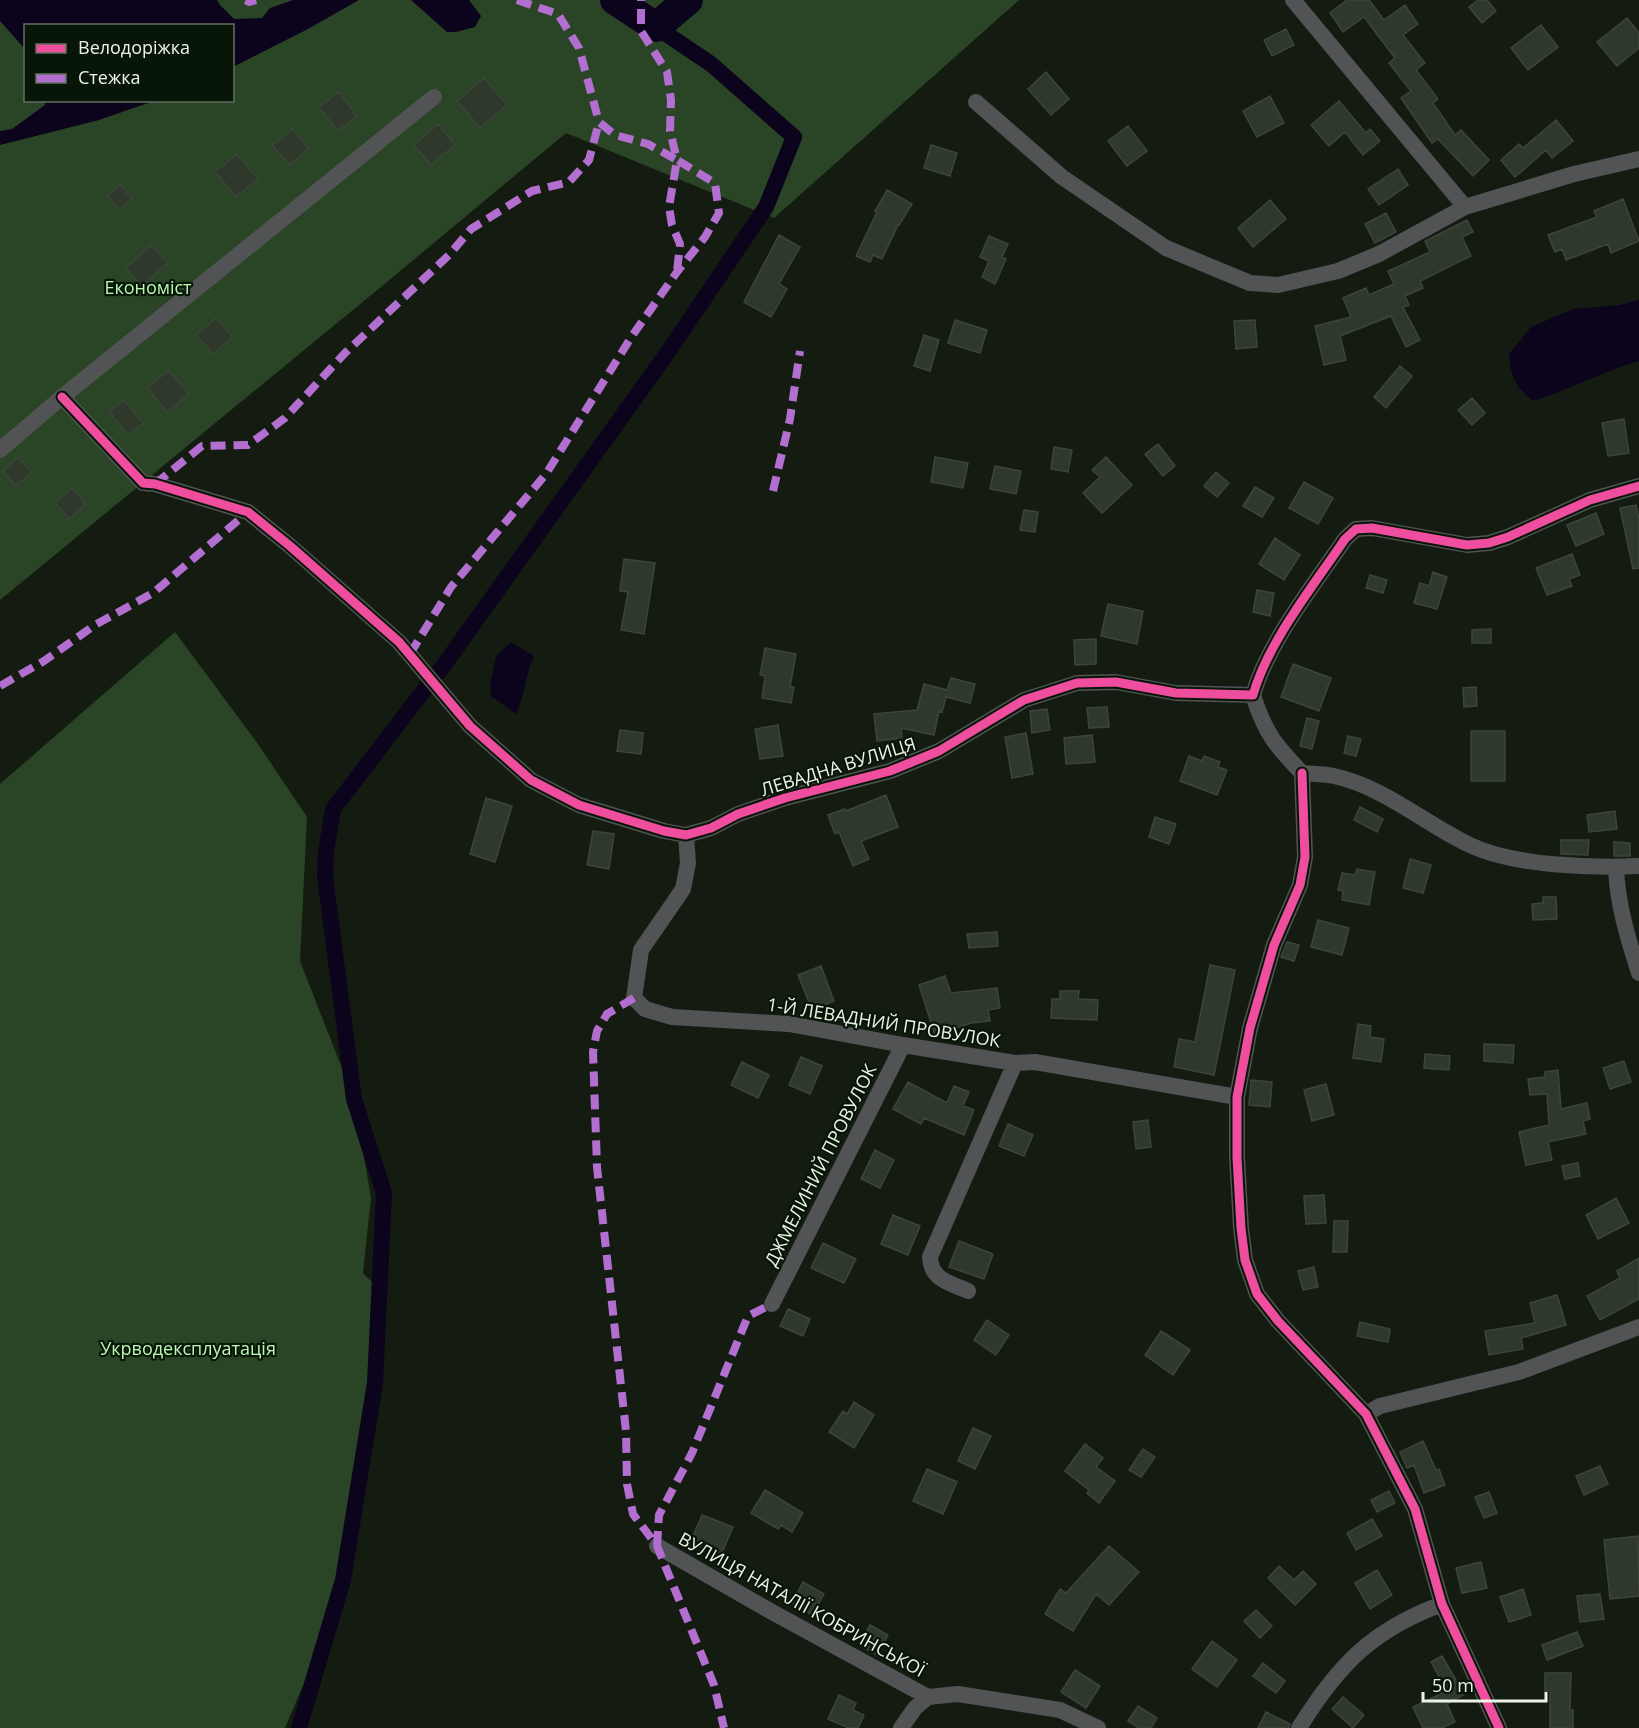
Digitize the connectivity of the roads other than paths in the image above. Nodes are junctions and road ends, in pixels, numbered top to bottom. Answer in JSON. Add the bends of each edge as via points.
{"nodes":[{"id":1,"x":1293,"y":0,"type":"edge"},
{"id":2,"x":434,"y":97,"type":"dead end"},
{"id":3,"x":976,"y":102,"type":"dead end"},
{"id":4,"x":1639,"y":159,"type":"edge"},
{"id":5,"x":1465,"y":207,"type":"junction"},
{"id":6,"x":62,"y":397,"type":"junction"},
{"id":7,"x":0,"y":450,"type":"edge"},
{"id":8,"x":1639,"y":486,"type":"edge"},
{"id":9,"x":1253,"y":695,"type":"junction"},
{"id":10,"x":1302,"y":774,"type":"junction"},
{"id":11,"x":686,"y":835,"type":"junction"},
{"id":12,"x":1639,"y":866,"type":"edge"},
{"id":13,"x":1616,"y":867,"type":"junction"},
{"id":14,"x":1639,"y":974,"type":"edge"},
{"id":15,"x":903,"y":1045,"type":"junction"},
{"id":16,"x":1015,"y":1063,"type":"junction"},
{"id":17,"x":1236,"y":1097,"type":"junction"},
{"id":18,"x":968,"y":1291,"type":"dead end"},
{"id":19,"x":772,"y":1304,"type":"dead end"},
{"id":20,"x":1639,"y":1327,"type":"edge"},
{"id":21,"x":1366,"y":1414,"type":"junction"},
{"id":22,"x":657,"y":1546,"type":"dead end"},
{"id":23,"x":1442,"y":1605,"type":"junction"},
{"id":24,"x":928,"y":1697,"type":"junction"},
{"id":25,"x":901,"y":1728,"type":"edge"},
{"id":26,"x":1098,"y":1728,"type":"edge"},
{"id":27,"x":1299,"y":1728,"type":"edge"},
{"id":28,"x":1499,"y":1728,"type":"edge"}],
"edges":[{"from":1,"to":5,"type":"street"},
{"from":2,"to":6,"type":"street"},
{"from":3,"to":5,"type":"street","via":[[1062,177],[1166,248],[1250,283],[1278,285],[1338,271],[1380,254]]},
{"from":4,"to":5,"type":"street"},
{"from":6,"to":7,"type":"street"},
{"from":6,"to":11,"type":"street","name":"ЛЕВАДНА ВУЛИЦЯ","via":[[143,483],[248,512],[399,642],[470,726],[531,780],[579,805]]},
{"from":8,"to":9,"type":"street","via":[[1590,501],[1489,543],[1467,545],[1372,528],[1356,529],[1272,649]]},
{"from":9,"to":10,"type":"street","via":[[1260,719],[1274,744]]},
{"from":9,"to":11,"type":"street","name":"ЛЕВАДНА ВУЛИЦЯ","via":[[1176,693],[1116,682],[1077,683],[1024,700],[939,751],[890,771],[785,798]]},
{"from":10,"to":13,"type":"street","via":[[1334,776],[1369,788],[1473,847],[1509,858]]},
{"from":10,"to":17,"type":"street","via":[[1305,857],[1300,885],[1274,945],[1250,1028]]},
{"from":11,"to":15,"type":"street","name":"1-Й ЛЕВАДНИЙ ПРОВУЛОК","via":[[688,863],[683,889],[640,950],[634,998],[645,1009],[672,1017],[789,1024]]},
{"from":12,"to":13,"type":"street"},
{"from":13,"to":14,"type":"street","via":[[1616,889]]},
{"from":15,"to":16,"type":"street","name":"1-Й ЛЕВАДНИЙ ПРОВУЛОК"},
{"from":15,"to":19,"type":"street","name":"ДЖМЕЛИНИЙ ПРОВУЛОК"},
{"from":16,"to":17,"type":"street","name":"1-Й ЛЕВАДНИЙ ПРОВУЛОК","via":[[1035,1062]]},
{"from":16,"to":18,"type":"street","via":[[930,1257],[930,1268],[938,1277]]},
{"from":17,"to":21,"type":"street","via":[[1241,1228],[1245,1260],[1257,1294]]},
{"from":20,"to":21,"type":"street","via":[[1519,1372],[1380,1406]]},
{"from":21,"to":23,"type":"street","via":[[1415,1509]]},
{"from":22,"to":24,"type":"street","name":"ВУЛИЦЯ НАТАЛІЇ КОБРИНСЬКОЇ"},
{"from":23,"to":27,"type":"street","via":[[1386,1630],[1363,1648],[1321,1692]]},
{"from":23,"to":28,"type":"street"},
{"from":24,"to":25,"type":"street","name":"ВУЛИЦЯ НАТАЛІЇ КОБРИНСЬКОЇ"},
{"from":24,"to":26,"type":"street","name":"ВУЛИЦЯ НАТАЛІЇ КОБРИНСЬКОЇ","via":[[958,1694],[1060,1710]]}]}
